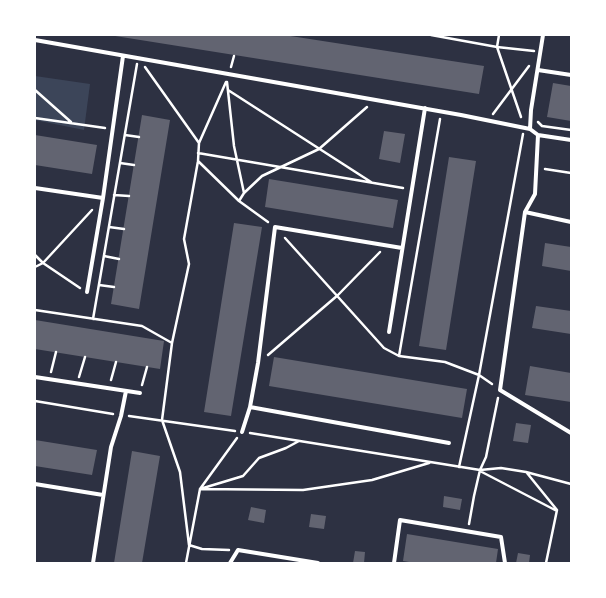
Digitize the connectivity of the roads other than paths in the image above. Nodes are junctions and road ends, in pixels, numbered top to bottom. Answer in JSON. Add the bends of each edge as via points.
{"nodes":[{"id":1,"x":544,"y":35,"type":"edge"},
{"id":2,"x":35,"y":40,"type":"edge"},
{"id":3,"x":123,"y":56,"type":"junction"},
{"id":4,"x":538,"y":70,"type":"junction"},
{"id":5,"x":571,"y":75,"type":"edge"},
{"id":6,"x":425,"y":108,"type":"junction"},
{"id":7,"x":530,"y":129,"type":"junction"},
{"id":8,"x":538,"y":135,"type":"junction"},
{"id":9,"x":571,"y":140,"type":"edge"},
{"id":10,"x":35,"y":188,"type":"edge"},
{"id":11,"x":103,"y":198,"type":"junction"},
{"id":12,"x":525,"y":212,"type":"junction"},
{"id":13,"x":571,"y":222,"type":"edge"},
{"id":14,"x":402,"y":248,"type":"junction"},
{"id":15,"x":87,"y":292,"type":"road end"},
{"id":16,"x":388,"y":332,"type":"dead end"},
{"id":17,"x":35,"y":377,"type":"edge"},
{"id":18,"x":126,"y":391,"type":"junction"},
{"id":19,"x":140,"y":393,"type":"road end"},
{"id":20,"x":250,"y":407,"type":"junction"},
{"id":21,"x":242,"y":432,"type":"road end"},
{"id":22,"x":571,"y":433,"type":"edge"},
{"id":23,"x":449,"y":443,"type":"dead end"},
{"id":24,"x":35,"y":484,"type":"edge"},
{"id":25,"x":103,"y":495,"type":"junction"},
{"id":26,"x":93,"y":563,"type":"edge"},
{"id":27,"x":230,"y":563,"type":"edge"},
{"id":28,"x":318,"y":563,"type":"edge"},
{"id":29,"x":394,"y":563,"type":"edge"},
{"id":30,"x":505,"y":563,"type":"edge"}],
"edges":[{"from":1,"to":4,"type":"lane"},
{"from":2,"to":3,"type":"lane"},
{"from":3,"to":6,"type":"lane"},
{"from":3,"to":11,"type":"lane"},
{"from":4,"to":5,"type":"lane"},
{"from":4,"to":7,"type":"lane"},
{"from":6,"to":7,"type":"lane"},
{"from":6,"to":14,"type":"lane"},
{"from":7,"to":8,"type":"lane"},
{"from":8,"to":9,"type":"lane"},
{"from":8,"to":12,"type":"lane","via":[[535,194]]},
{"from":10,"to":11,"type":"lane"},
{"from":11,"to":15,"type":"lane"},
{"from":12,"to":13,"type":"lane"},
{"from":12,"to":22,"type":"lane","via":[[500,390]]},
{"from":14,"to":16,"type":"lane"},
{"from":14,"to":20,"type":"lane","via":[[275,227]]},
{"from":17,"to":18,"type":"lane"},
{"from":18,"to":19,"type":"lane"},
{"from":18,"to":25,"type":"lane","via":[[111,446]]},
{"from":20,"to":21,"type":"lane"},
{"from":20,"to":23,"type":"lane"},
{"from":24,"to":25,"type":"lane"},
{"from":25,"to":26,"type":"lane"},
{"from":27,"to":28,"type":"lane","via":[[238,550]]},
{"from":29,"to":30,"type":"lane","via":[[400,520],[501,538]]}]}
